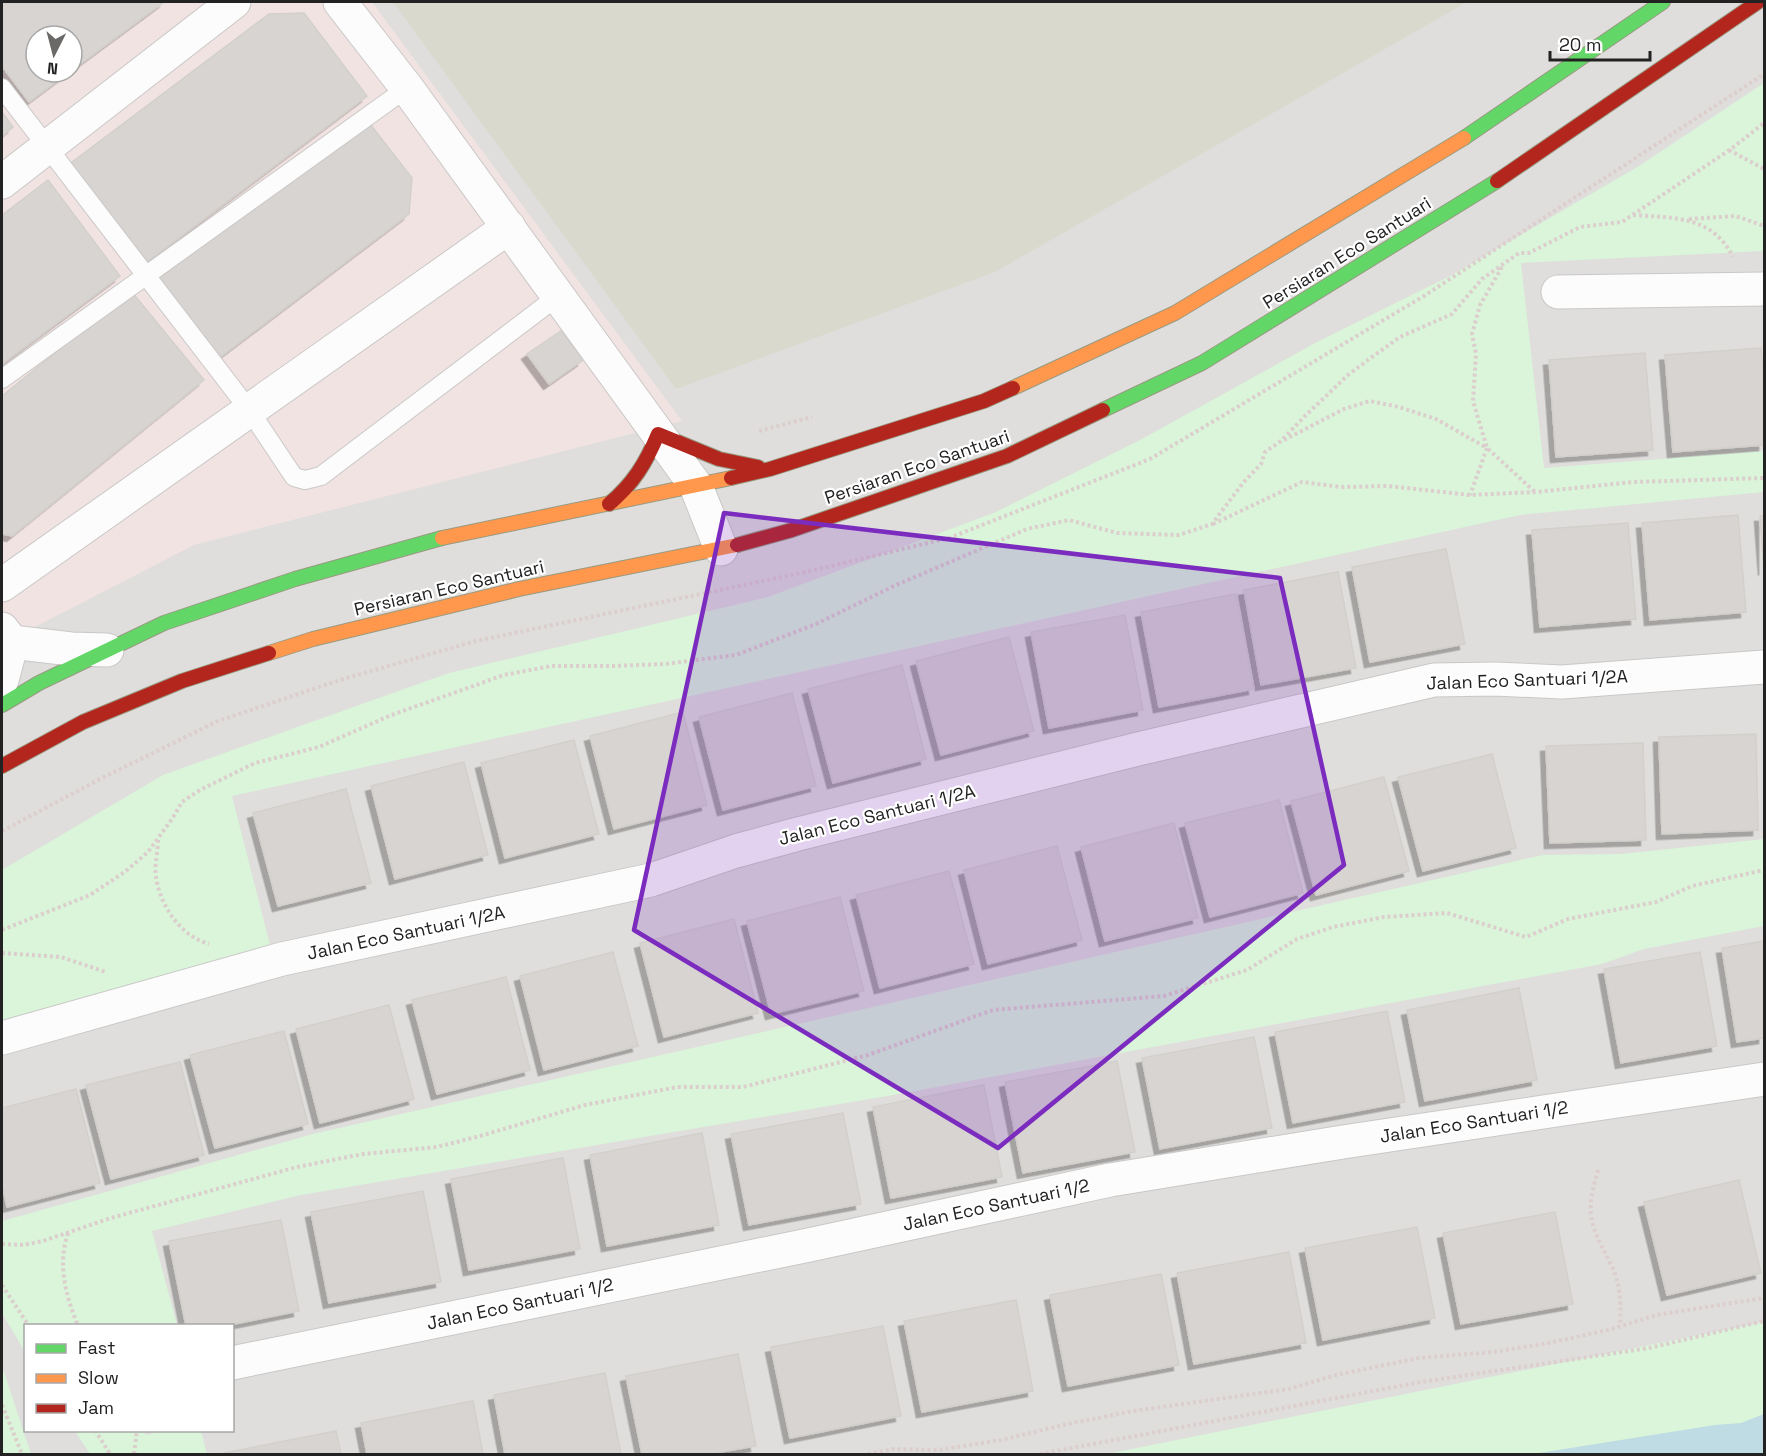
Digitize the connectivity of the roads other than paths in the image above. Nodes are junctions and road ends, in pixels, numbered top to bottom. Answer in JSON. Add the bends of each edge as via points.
{"nodes":[{"id":1,"x":234,"y":2,"type":"edge"},
{"id":2,"x":340,"y":2,"type":"edge"},
{"id":3,"x":1663,"y":2,"type":"edge"},
{"id":4,"x":1758,"y":2,"type":"edge"},
{"id":5,"x":2,"y":88,"type":"edge"},
{"id":6,"x":406,"y":88,"type":"junction"},
{"id":7,"x":47,"y":147,"type":"junction"},
{"id":8,"x":2,"y":182,"type":"edge"},
{"id":9,"x":509,"y":228,"type":"junction"},
{"id":10,"x":145,"y":275,"type":"junction"},
{"id":11,"x":1757,"y":290,"type":"edge"},
{"id":12,"x":1558,"y":292,"type":"dead end"},
{"id":13,"x":558,"y":296,"type":"junction"},
{"id":14,"x":2,"y":379,"type":"edge"},
{"id":15,"x":250,"y":411,"type":"junction"},
{"id":16,"x":658,"y":434,"type":"junction"},
{"id":17,"x":770,"y":469,"type":"junction"},
{"id":18,"x":696,"y":486,"type":"junction"},
{"id":19,"x":609,"y":504,"type":"junction"},
{"id":20,"x":721,"y":549,"type":"junction"},
{"id":21,"x":2,"y":585,"type":"edge"},
{"id":22,"x":7,"y":635,"type":"edge"},
{"id":23,"x":107,"y":650,"type":"junction"},
{"id":24,"x":1764,"y":667,"type":"edge"},
{"id":25,"x":2,"y":680,"type":"edge"},
{"id":26,"x":2,"y":705,"type":"edge"},
{"id":27,"x":2,"y":766,"type":"edge"},
{"id":28,"x":2,"y":1038,"type":"edge"},
{"id":29,"x":1764,"y":1079,"type":"edge"},
{"id":30,"x":234,"y":1363,"type":"edge"}],
"edges":[{"from":1,"to":7,"type":"street"},
{"from":2,"to":6,"type":"street"},
{"from":3,"to":17,"type":"street","name":"Persiaran Eco Santuari","via":[[1468,135],[1175,313],[984,401]]},
{"from":4,"to":20,"type":"street","name":"Persiaran Eco Santuari","via":[[1499,180],[1202,363],[1007,456],[792,530]]},
{"from":5,"to":7,"type":"lane"},
{"from":6,"to":9,"type":"street"},
{"from":6,"to":10,"type":"lane"},
{"from":7,"to":8,"type":"street"},
{"from":7,"to":10,"type":"lane"},
{"from":9,"to":13,"type":"street"},
{"from":9,"to":15,"type":"street"},
{"from":10,"to":14,"type":"lane"},
{"from":10,"to":15,"type":"lane"},
{"from":11,"to":12,"type":"street"},
{"from":13,"to":15,"type":"lane","via":[[321,476],[305,480],[294,477]]},
{"from":13,"to":16,"type":"street"},
{"from":15,"to":21,"type":"street"},
{"from":16,"to":17,"type":"street","via":[[718,460]]},
{"from":16,"to":18,"type":"street"},
{"from":16,"to":19,"type":"street","via":[[635,482]]},
{"from":17,"to":18,"type":"street","name":"Persiaran Eco Santuari"},
{"from":18,"to":19,"type":"street","name":"Persiaran Eco Santuari"},
{"from":18,"to":20,"type":"street"},
{"from":19,"to":23,"type":"street","name":"Persiaran Eco Santuari","via":[[427,541],[295,579],[164,623]]},
{"from":20,"to":27,"type":"street","name":"Persiaran Eco Santuari","via":[[519,589],[313,639],[182,681],[83,722]]},
{"from":22,"to":23,"type":"street","via":[[71,649]]},
{"from":22,"to":25,"type":"street"},
{"from":23,"to":26,"type":"street","name":"Persiaran Eco Santuari"},
{"from":24,"to":28,"type":"street","name":"Jalan Eco Santuari 1/2A","via":[[1562,682],[1434,680],[798,834],[651,880],[282,959]]},
{"from":29,"to":30,"type":"street","name":"Jalan Eco Santuari 1/2","via":[[1110,1180]]}]}
